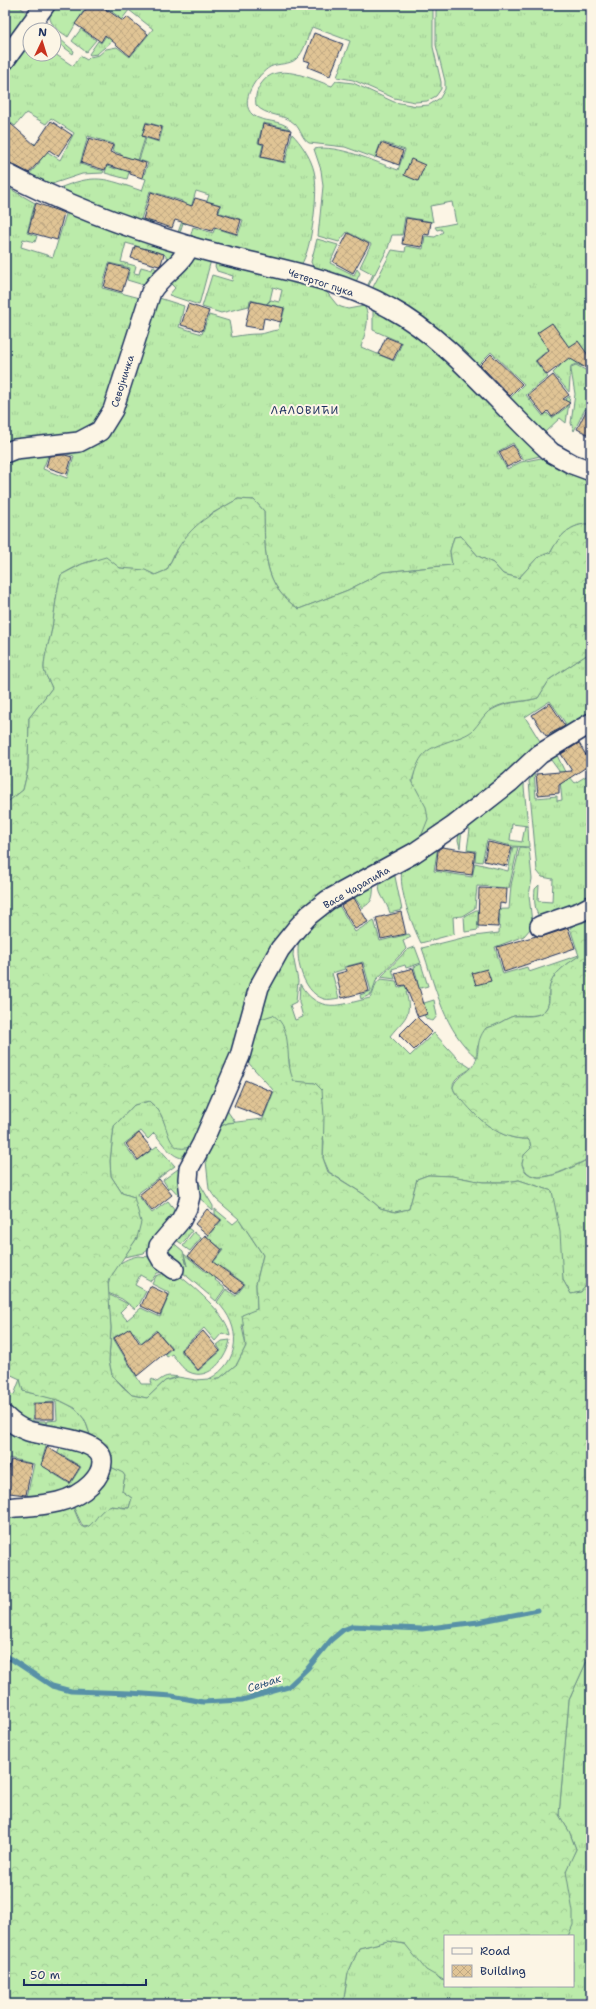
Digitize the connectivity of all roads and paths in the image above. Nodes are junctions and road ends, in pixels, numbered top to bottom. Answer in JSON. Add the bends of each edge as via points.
{"nodes":[{"id":1,"x":45,"y":5,"type":"edge"},
{"id":2,"x":5,"y":60,"type":"edge"},
{"id":3,"x":5,"y":173,"type":"edge"},
{"id":4,"x":189,"y":246,"type":"junction"},
{"id":5,"x":5,"y":452,"type":"edge"},
{"id":6,"x":591,"y":471,"type":"edge"},
{"id":7,"x":591,"y":723,"type":"edge"},
{"id":8,"x":591,"y":906,"type":"edge"},
{"id":9,"x":540,"y":926,"type":"dead end"},
{"id":10,"x":174,"y":1269,"type":"dead end"},
{"id":11,"x":5,"y":1416,"type":"edge"},
{"id":12,"x":5,"y":1508,"type":"edge"}],
"edges":[{"from":1,"to":2,"type":"street"},
{"from":3,"to":4,"type":"street","name":"Четвртог пука","via":[[83,210]]},
{"from":4,"to":5,"type":"street","name":"Севојничка","via":[[183,259],[162,276],[151,292],[113,410],[100,431],[79,442]]},
{"from":4,"to":6,"type":"street","name":"Четвртог пука","via":[[338,285],[390,308],[438,342],[552,453]]},
{"from":7,"to":10,"type":"street","name":"Васе Чарапића","via":[[540,754],[510,782],[456,825],[414,854],[328,900],[309,915],[280,949],[259,987],[240,1056],[189,1168],[190,1196],[187,1208],[181,1220],[159,1246],[158,1253],[162,1260]]},
{"from":8,"to":9,"type":"street"},
{"from":11,"to":12,"type":"street","via":[[17,1426],[30,1431],[87,1444],[99,1452],[102,1460],[97,1478],[72,1498]]}]}
